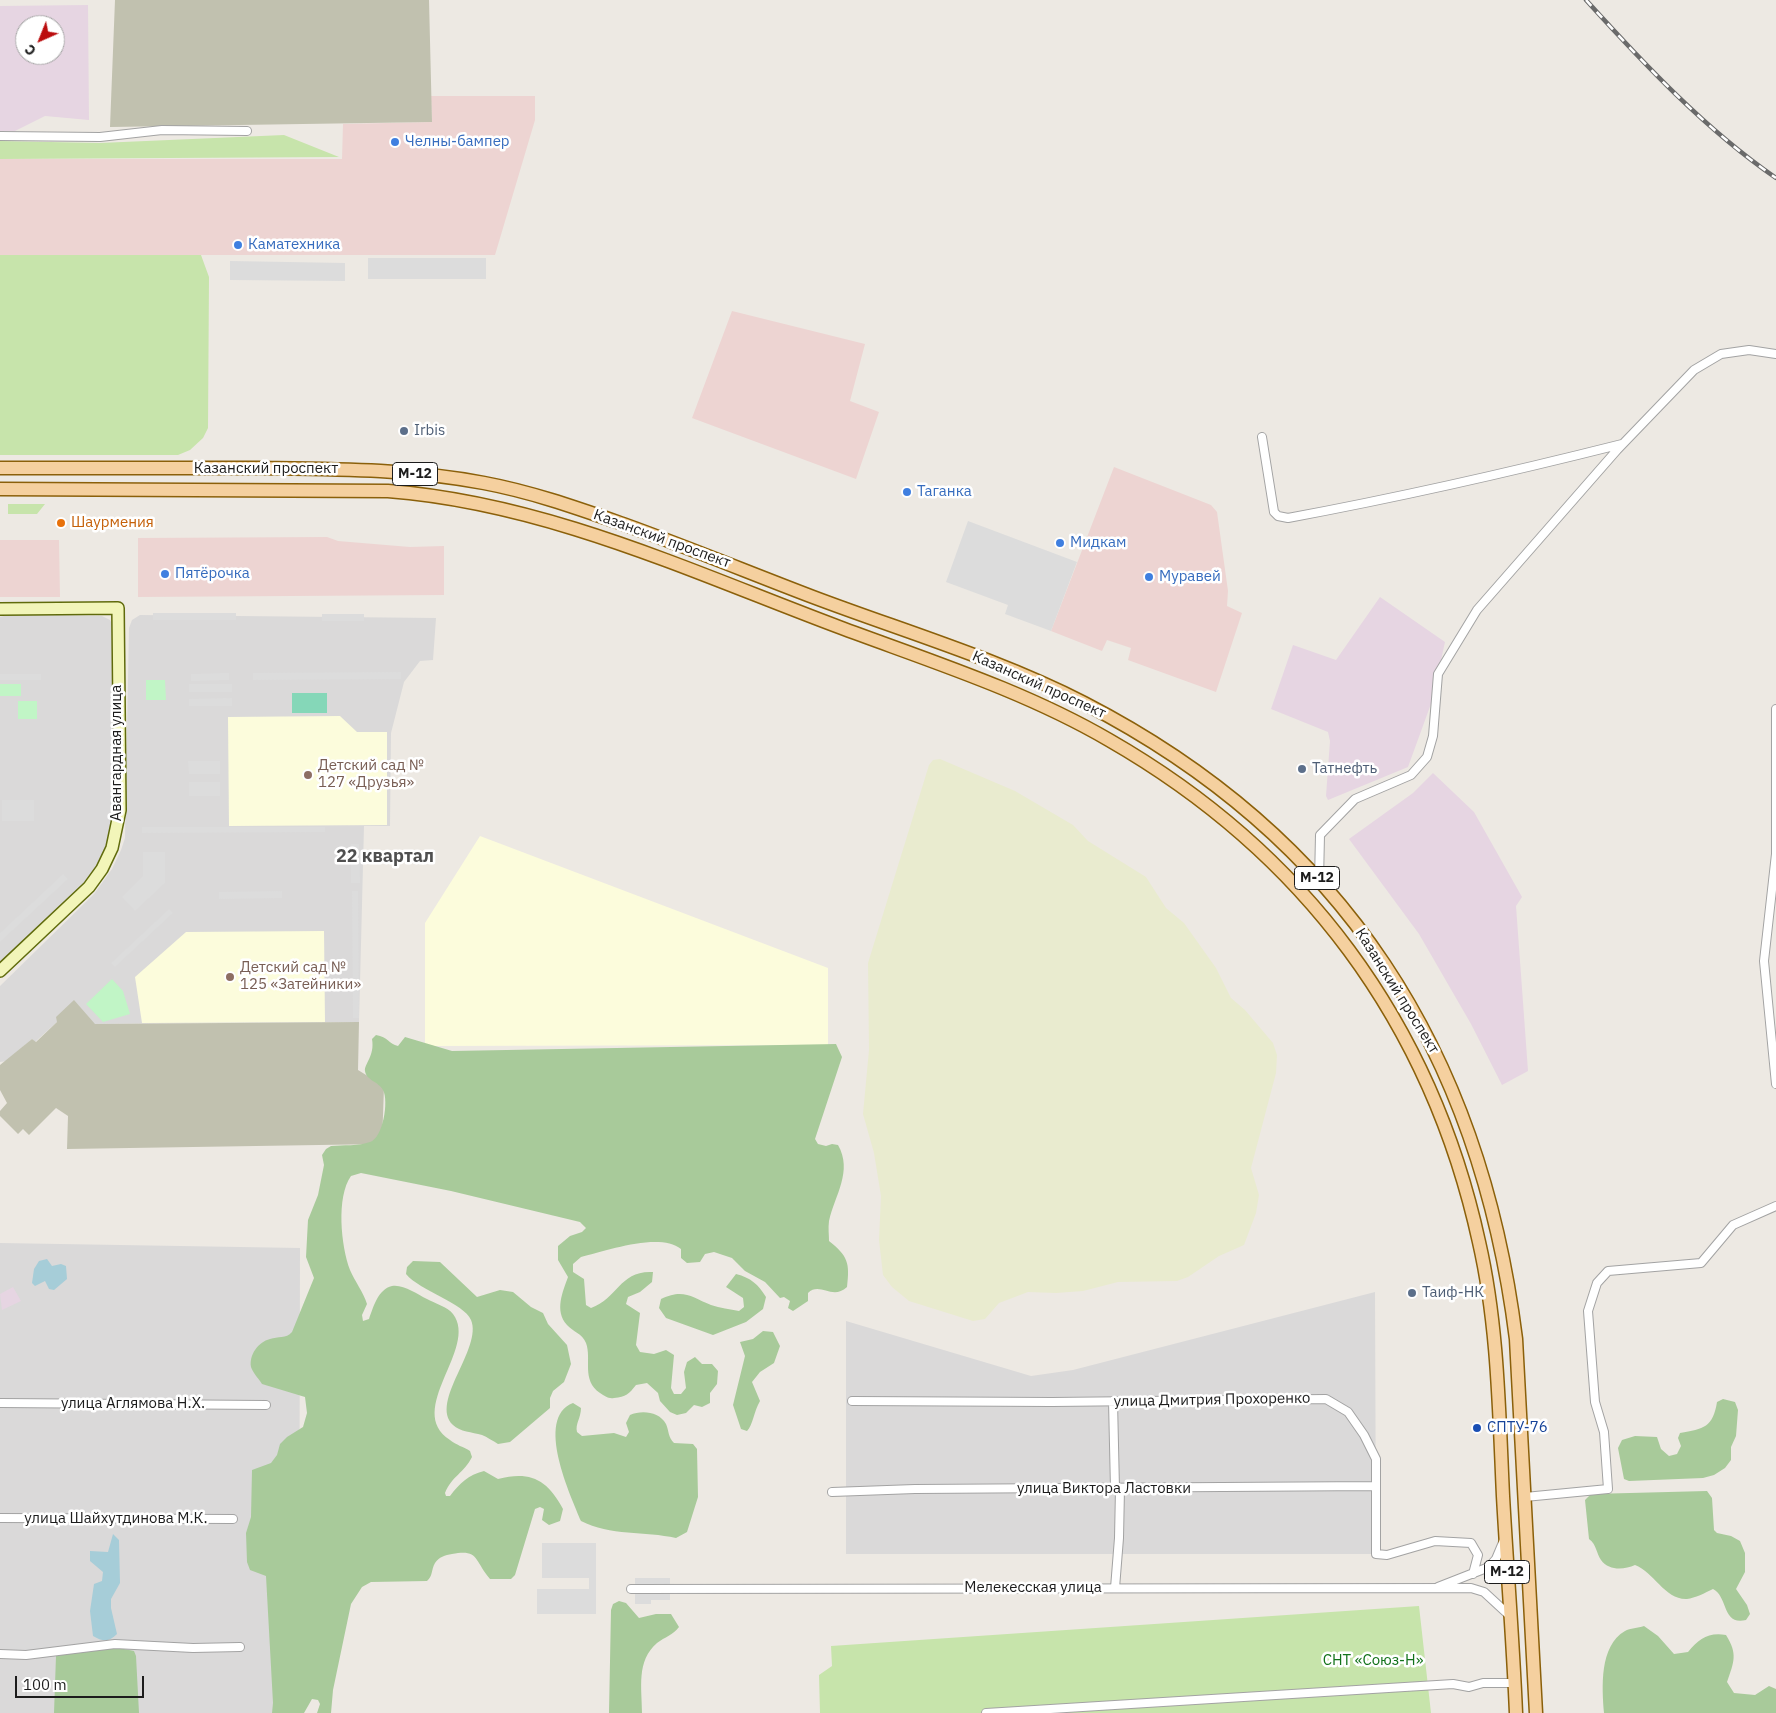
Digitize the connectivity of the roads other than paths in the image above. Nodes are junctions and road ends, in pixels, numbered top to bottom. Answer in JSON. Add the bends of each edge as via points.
{"nodes":[{"id":1,"x":247,"y":131,"type":"dead end"},
{"id":2,"x":0,"y":136,"type":"edge"},
{"id":3,"x":1776,"y":354,"type":"edge"},
{"id":4,"x":1262,"y":437,"type":"dead end"},
{"id":5,"x":1624,"y":443,"type":"junction"},
{"id":6,"x":0,"y":468,"type":"edge"},
{"id":7,"x":0,"y":489,"type":"edge"},
{"id":8,"x":811,"y":596,"type":"junction"},
{"id":9,"x":0,"y":609,"type":"edge"},
{"id":10,"x":803,"y":613,"type":"junction"},
{"id":11,"x":1776,"y":709,"type":"edge"},
{"id":12,"x":1776,"y":750,"type":"edge"},
{"id":13,"x":1319,"y":881,"type":"junction"},
{"id":14,"x":0,"y":971,"type":"edge"},
{"id":15,"x":1776,"y":1084,"type":"edge"},
{"id":16,"x":1776,"y":1206,"type":"edge"},
{"id":17,"x":852,"y":1401,"type":"dead end"},
{"id":18,"x":1113,"y":1401,"type":"junction"},
{"id":19,"x":0,"y":1403,"type":"edge"},
{"id":20,"x":266,"y":1405,"type":"dead end"},
{"id":21,"x":1376,"y":1486,"type":"junction"},
{"id":22,"x":1117,"y":1489,"type":"junction"},
{"id":23,"x":832,"y":1492,"type":"dead end"},
{"id":24,"x":1525,"y":1497,"type":"junction"},
{"id":25,"x":0,"y":1518,"type":"edge"},
{"id":26,"x":232,"y":1519,"type":"dead end"},
{"id":27,"x":1505,"y":1535,"type":"junction"},
{"id":28,"x":1473,"y":1574,"type":"junction"},
{"id":29,"x":1115,"y":1588,"type":"junction"},
{"id":30,"x":1434,"y":1588,"type":"junction"},
{"id":31,"x":631,"y":1589,"type":"dead end"},
{"id":32,"x":1510,"y":1616,"type":"junction"},
{"id":33,"x":240,"y":1647,"type":"dead end"},
{"id":34,"x":0,"y":1654,"type":"edge"},
{"id":35,"x":1514,"y":1683,"type":"junction"},
{"id":36,"x":986,"y":1713,"type":"edge"},
{"id":37,"x":1516,"y":1713,"type":"edge"},
{"id":38,"x":1536,"y":1713,"type":"edge"}],
"edges":[{"from":1,"to":2,"type":"street","via":[[162,130],[100,137]]},
{"from":3,"to":5,"type":"street","via":[[1750,350],[1714,358],[1694,370]]},
{"from":4,"to":5,"type":"street","via":[[1274,512],[1288,518],[1478,480]]},
{"from":5,"to":13,"type":"street","via":[[1477,610],[1438,674],[1433,736],[1427,758],[1411,775],[1355,799],[1320,835]]},
{"from":6,"to":8,"type":"main road","name":"Казанский проспект","number":"М-12","via":[[344,469],[389,471],[483,483],[582,509]]},
{"from":7,"to":10,"type":"main road","name":"Казанский проспект","number":"М-12","via":[[327,489],[429,494],[520,512],[579,530]]},
{"from":8,"to":10,"type":"main road","via":[[798,597],[796,604]]},
{"from":8,"to":13,"type":"main road","name":"Казанский проспект","number":"М-12","via":[[980,658],[1079,700],[1119,722],[1204,776],[1288,848]]},
{"from":9,"to":14,"type":"street","name":"Авангардная улица","via":[[118,608],[120,810],[112,848],[98,875]]},
{"from":10,"to":27,"type":"main road","name":"Казанский проспект","number":"М-12","via":[[1029,700],[1108,739],[1194,793],[1234,826],[1274,862],[1337,933],[1363,968],[1411,1048],[1434,1096],[1466,1188],[1480,1244],[1496,1345]]},
{"from":11,"to":12,"type":"street"},
{"from":12,"to":15,"type":"street","via":[[1776,854],[1764,961]]},
{"from":13,"to":24,"type":"main road","name":"Казанский проспект","number":"М-12","via":[[1380,957],[1426,1034],[1454,1090],[1474,1147],[1493,1211],[1509,1287],[1516,1339]]},
{"from":16,"to":24,"type":"street","via":[[1733,1225],[1701,1263],[1608,1271],[1597,1283],[1588,1311],[1595,1402],[1604,1432],[1608,1489]]},
{"from":17,"to":18,"type":"street","name":"улица Дмитрия Прохоренко"},
{"from":18,"to":21,"type":"street","name":"улица Дмитрия Прохоренко","via":[[1326,1399],[1348,1412],[1364,1435],[1376,1459]]},
{"from":18,"to":22,"type":"street"},
{"from":19,"to":20,"type":"street","name":"улица Аглямова Н.Х."},
{"from":21,"to":22,"type":"street","name":"улица Виктора Ластовки"},
{"from":21,"to":28,"type":"street","name":"улица Дмитрия Прохоренко","via":[[1376,1554],[1386,1555],[1435,1540],[1471,1543],[1478,1555]]},
{"from":22,"to":23,"type":"street","name":"улица Виктора Ластовки"},
{"from":22,"to":29,"type":"street","via":[[1119,1538]]},
{"from":24,"to":38,"type":"main road","name":"Казанский проспект","number":"М-12"},
{"from":25,"to":26,"type":"street","name":"улица Шайхутдинова М.К."},
{"from":27,"to":28,"type":"street","via":[[1496,1559],[1489,1567]]},
{"from":27,"to":32,"type":"main road","name":"Казанский проспект","number":"М-12"},
{"from":28,"to":30,"type":"street"},
{"from":29,"to":30,"type":"street","name":"Мелекесская улица"},
{"from":29,"to":31,"type":"street","name":"Мелекесская улица"},
{"from":30,"to":32,"type":"street","name":"Мелекесская улица","via":[[1471,1588],[1484,1592]]},
{"from":32,"to":35,"type":"main road","name":"Казанский проспект","number":"М-12"},
{"from":33,"to":34,"type":"street","via":[[115,1644],[26,1655]]},
{"from":35,"to":36,"type":"street"},
{"from":35,"to":37,"type":"main road","name":"Казанский проспект","number":"М-12"}]}
